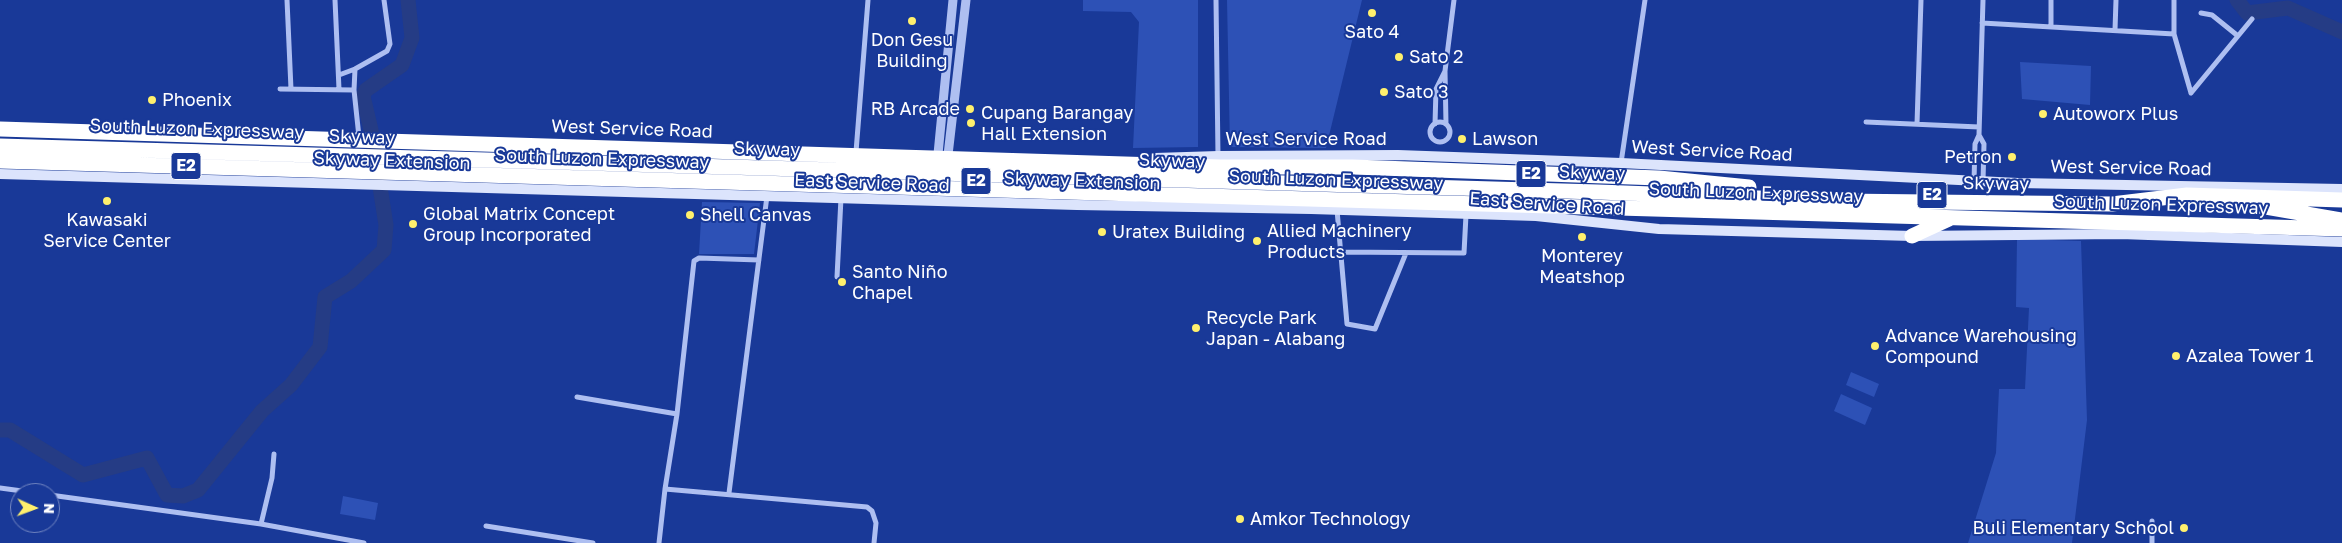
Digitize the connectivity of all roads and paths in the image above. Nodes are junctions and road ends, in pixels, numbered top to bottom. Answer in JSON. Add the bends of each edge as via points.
{"nodes":[{"id":1,"x":287,"y":0,"type":"edge"},
{"id":2,"x":335,"y":0,"type":"edge"},
{"id":3,"x":384,"y":0,"type":"edge"},
{"id":4,"x":868,"y":0,"type":"edge"},
{"id":5,"x":953,"y":0,"type":"edge"},
{"id":6,"x":966,"y":0,"type":"edge"},
{"id":7,"x":1216,"y":0,"type":"edge"},
{"id":8,"x":1454,"y":0,"type":"edge"},
{"id":9,"x":1645,"y":0,"type":"edge"},
{"id":10,"x":1922,"y":0,"type":"edge"},
{"id":11,"x":1983,"y":0,"type":"edge"},
{"id":12,"x":2051,"y":0,"type":"edge"},
{"id":13,"x":2116,"y":0,"type":"edge"},
{"id":14,"x":2174,"y":0,"type":"edge"},
{"id":15,"x":2201,"y":13,"type":"dead end"},
{"id":16,"x":2252,"y":19,"type":"dead end"},
{"id":17,"x":1982,"y":23,"type":"junction"},
{"id":18,"x":2051,"y":26,"type":"junction"},
{"id":19,"x":2115,"y":30,"type":"junction"},
{"id":20,"x":2174,"y":34,"type":"junction"},
{"id":21,"x":2238,"y":36,"type":"junction"},
{"id":22,"x":356,"y":70,"type":"junction"},
{"id":23,"x":1445,"y":71,"type":"junction"},
{"id":24,"x":340,"y":75,"type":"junction"},
{"id":25,"x":280,"y":88,"type":"dead end"},
{"id":26,"x":292,"y":89,"type":"junction"},
{"id":27,"x":339,"y":89,"type":"junction"},
{"id":28,"x":354,"y":90,"type":"junction"},
{"id":29,"x":1435,"y":121,"type":"junction"},
{"id":30,"x":1866,"y":122,"type":"dead end"},
{"id":31,"x":1446,"y":124,"type":"junction"},
{"id":32,"x":1917,"y":124,"type":"junction"},
{"id":33,"x":1979,"y":127,"type":"junction"},
{"id":34,"x":0,"y":128,"type":"edge"},
{"id":35,"x":1979,"y":135,"type":"junction"},
{"id":36,"x":1440,"y":142,"type":"junction"},
{"id":37,"x":0,"y":144,"type":"edge"},
{"id":38,"x":370,"y":144,"type":"junction"},
{"id":39,"x":0,"y":152,"type":"edge"},
{"id":40,"x":856,"y":152,"type":"junction"},
{"id":41,"x":943,"y":155,"type":"junction"},
{"id":42,"x":1218,"y":156,"type":"junction"},
{"id":43,"x":1440,"y":157,"type":"junction"},
{"id":44,"x":0,"y":160,"type":"edge"},
{"id":45,"x":1974,"y":160,"type":"junction"},
{"id":46,"x":1984,"y":160,"type":"junction"},
{"id":47,"x":1621,"y":163,"type":"junction"},
{"id":48,"x":0,"y":169,"type":"edge"},
{"id":49,"x":0,"y":174,"type":"edge"},
{"id":50,"x":378,"y":178,"type":"junction"},
{"id":51,"x":1978,"y":181,"type":"junction"},
{"id":52,"x":2342,"y":189,"type":"edge"},
{"id":53,"x":767,"y":196,"type":"junction"},
{"id":54,"x":841,"y":198,"type":"junction"},
{"id":55,"x":2342,"y":200,"type":"edge"},
{"id":56,"x":1839,"y":201,"type":"junction"},
{"id":57,"x":2221,"y":205,"type":"tunnel mouth"},
{"id":58,"x":2239,"y":206,"type":"tunnel mouth"},
{"id":59,"x":2342,"y":206,"type":"edge"},
{"id":60,"x":1337,"y":210,"type":"junction"},
{"id":61,"x":1466,"y":214,"type":"junction"},
{"id":62,"x":2342,"y":220,"type":"edge"},
{"id":63,"x":1952,"y":221,"type":"junction"},
{"id":64,"x":2220,"y":229,"type":"dead end"},
{"id":65,"x":2238,"y":229,"type":"dead end"},
{"id":66,"x":2342,"y":229,"type":"edge"},
{"id":67,"x":1912,"y":236,"type":"junction"},
{"id":68,"x":2342,"y":240,"type":"edge"},
{"id":69,"x":1339,"y":252,"type":"junction"},
{"id":70,"x":1406,"y":253,"type":"junction"},
{"id":71,"x":759,"y":260,"type":"junction"},
{"id":72,"x":837,"y":277,"type":"dead end"},
{"id":73,"x":577,"y":397,"type":"dead end"},
{"id":74,"x":677,"y":414,"type":"junction"},
{"id":75,"x":274,"y":454,"type":"dead end"},
{"id":76,"x":665,"y":489,"type":"junction"},
{"id":77,"x":729,"y":493,"type":"junction"},
{"id":78,"x":60,"y":496,"type":"edge"},
{"id":79,"x":2152,"y":521,"type":"dead end"},
{"id":80,"x":261,"y":524,"type":"junction"},
{"id":81,"x":486,"y":526,"type":"dead end"},
{"id":82,"x":364,"y":543,"type":"edge"},
{"id":83,"x":592,"y":543,"type":"edge"},
{"id":84,"x":659,"y":543,"type":"edge"},
{"id":85,"x":874,"y":543,"type":"edge"},
{"id":86,"x":2152,"y":543,"type":"edge"}],
"edges":[{"from":1,"to":26,"type":"street"},
{"from":2,"to":24,"type":"street"},
{"from":3,"to":22,"type":"street","via":[[390,44],[387,51]]},
{"from":4,"to":40,"type":"street"},
{"from":5,"to":41,"type":"street"},
{"from":6,"to":41,"type":"street"},
{"from":7,"to":42,"type":"street"},
{"from":8,"to":23,"type":"street"},
{"from":9,"to":47,"type":"street"},
{"from":10,"to":32,"type":"street"},
{"from":11,"to":17,"type":"street"},
{"from":12,"to":18,"type":"street"},
{"from":13,"to":19,"type":"street"},
{"from":14,"to":20,"type":"street"},
{"from":15,"to":21,"type":"street","via":[[2212,15]]},
{"from":16,"to":21,"type":"street"},
{"from":17,"to":18,"type":"street"},
{"from":17,"to":33,"type":"street"},
{"from":18,"to":19,"type":"street"},
{"from":19,"to":20,"type":"street"},
{"from":20,"to":21,"type":"street","via":[[2191,92]]},
{"from":22,"to":24,"type":"street"},
{"from":22,"to":28,"type":"street"},
{"from":23,"to":29,"type":"street","via":[[1436,88]]},
{"from":23,"to":31,"type":"street"},
{"from":24,"to":27,"type":"street"},
{"from":25,"to":26,"type":"street"},
{"from":26,"to":27,"type":"street"},
{"from":27,"to":28,"type":"street"},
{"from":28,"to":38,"type":"street"},
{"from":29,"to":31,"type":"street"},
{"from":29,"to":36,"type":"street","via":[[1431,135]]},
{"from":30,"to":32,"type":"street"},
{"from":31,"to":36,"type":"street","via":[[1450,128],[1449,137]]},
{"from":32,"to":33,"type":"street"},
{"from":33,"to":35,"type":"street"},
{"from":34,"to":38,"type":"main road","name":"West Service Road"},
{"from":34,"to":56,"type":"highway","name":"Skyway Extension","number":"E2","via":[[1658,178],[1779,190]]},
{"from":35,"to":45,"type":"street"},
{"from":35,"to":46,"type":"street","via":[[1984,144]]},
{"from":36,"to":43,"type":"street"},
{"from":37,"to":38,"type":"highway","name":"South Luzon Expressway","number":"E2"},
{"from":37,"to":56,"type":"highway","name":"Skyway","number":"E2"},
{"from":38,"to":40,"type":"main road","name":"West Service Road"},
{"from":38,"to":59,"type":"highway","name":"South Luzon Expressway","number":"E2"},
{"from":39,"to":57,"type":"highway","name":"Skyway","number":"E2","via":[[1952,208],[2112,210],[2188,204]]},
{"from":40,"to":41,"type":"main road","name":"West Service Road"},
{"from":41,"to":42,"type":"main road","name":"West Service Road","via":[[1124,160]]},
{"from":42,"to":43,"type":"main road","name":"West Service Road"},
{"from":43,"to":47,"type":"main road","name":"West Service Road"},
{"from":44,"to":50,"type":"highway","name":"South Luzon Expressway","number":"E2"},
{"from":45,"to":46,"type":"street"},
{"from":45,"to":51,"type":"street"},
{"from":46,"to":51,"type":"street"},
{"from":47,"to":51,"type":"main road","name":"West Service Road"},
{"from":48,"to":63,"type":"highway","name":"Skyway Extension","number":"E2"},
{"from":49,"to":50,"type":"main road","name":"East Service Road"},
{"from":50,"to":53,"type":"main road","name":"East Service Road"},
{"from":50,"to":63,"type":"highway","name":"South Luzon Expressway","number":"E2"},
{"from":51,"to":52,"type":"main road","name":"West Service Road"},
{"from":53,"to":54,"type":"main road","name":"East Service Road"},
{"from":53,"to":71,"type":"street"},
{"from":54,"to":60,"type":"main road","name":"East Service Road"},
{"from":54,"to":72,"type":"street"},
{"from":55,"to":56,"type":"highway","name":"Skyway","number":"E2","via":[[2186,195],[2112,204]]},
{"from":58,"to":62,"type":"highway","via":[[2267,206]]},
{"from":60,"to":61,"type":"main road","name":"East Service Road"},
{"from":60,"to":69,"type":"street"},
{"from":61,"to":67,"type":"main road","name":"East Service Road","via":[[1536,216],[1659,229]]},
{"from":61,"to":70,"type":"street","via":[[1464,254]]},
{"from":63,"to":64,"type":"highway","number":"E2","via":[[2111,230]]},
{"from":63,"to":66,"type":"highway","name":"South Luzon Expressway","number":"E2"},
{"from":63,"to":67,"type":"highway"},
{"from":65,"to":68,"type":"highway"},
{"from":67,"to":68,"type":"main road","name":"East Service Road","via":[[2121,234]]},
{"from":69,"to":70,"type":"street"},
{"from":69,"to":70,"type":"street","via":[[1347,324],[1375,329]]},
{"from":71,"to":74,"type":"street","via":[[699,258],[694,261]]},
{"from":71,"to":77,"type":"street"},
{"from":73,"to":74,"type":"street"},
{"from":74,"to":76,"type":"street"},
{"from":75,"to":80,"type":"street"},
{"from":76,"to":77,"type":"street"},
{"from":76,"to":84,"type":"street"},
{"from":77,"to":85,"type":"street","via":[[868,507],[876,523]]},
{"from":78,"to":80,"type":"street"},
{"from":79,"to":86,"type":"street"},
{"from":80,"to":82,"type":"street"},
{"from":81,"to":83,"type":"street"}]}
